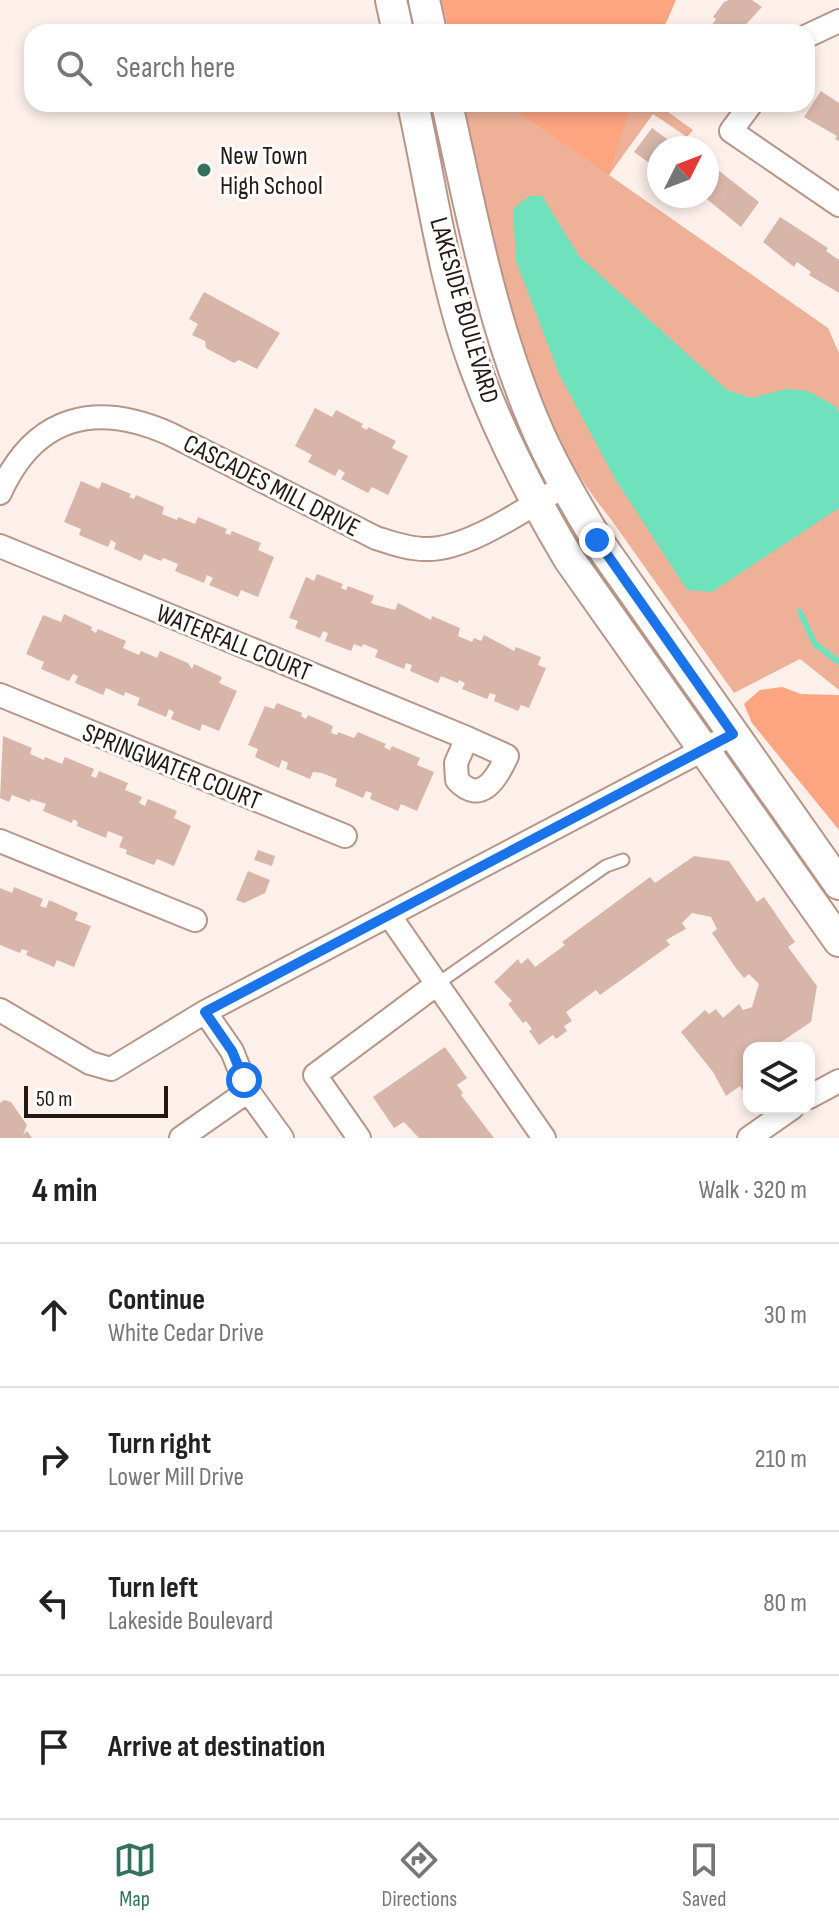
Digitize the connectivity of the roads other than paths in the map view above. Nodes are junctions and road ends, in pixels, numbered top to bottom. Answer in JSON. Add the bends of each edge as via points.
{"nodes":[{"id":1,"x":391,"y":0,"type":"edge"},
{"id":2,"x":424,"y":0,"type":"edge"},
{"id":3,"x":839,"y":21,"type":"edge"},
{"id":4,"x":396,"y":24,"type":"edge"},
{"id":5,"x":429,"y":24,"type":"edge"},
{"id":6,"x":815,"y":32,"type":"edge"},
{"id":7,"x":415,"y":112,"type":"edge"},
{"id":8,"x":449,"y":112,"type":"edge"},
{"id":9,"x":745,"y":112,"type":"edge"},
{"id":10,"x":839,"y":205,"type":"edge"},
{"id":11,"x":564,"y":486,"type":"junction"},
{"id":12,"x":0,"y":493,"type":"edge"},
{"id":13,"x":536,"y":502,"type":"junction"},
{"id":14,"x":0,"y":546,"type":"edge"},
{"id":15,"x":0,"y":695,"type":"edge"},
{"id":16,"x":733,"y":734,"type":"junction"},
{"id":17,"x":467,"y":738,"type":"dead end"},
{"id":18,"x":703,"y":749,"type":"junction"},
{"id":19,"x":345,"y":836,"type":"dead end"},
{"id":20,"x":0,"y":841,"type":"edge"},
{"id":21,"x":623,"y":860,"type":"dead end"},
{"id":22,"x":839,"y":884,"type":"edge"},
{"id":23,"x":389,"y":915,"type":"junction"},
{"id":24,"x":195,"y":920,"type":"dead end"},
{"id":25,"x":839,"y":941,"type":"edge"},
{"id":26,"x":437,"y":984,"type":"junction"},
{"id":27,"x":0,"y":1010,"type":"edge"},
{"id":28,"x":205,"y":1012,"type":"junction"},
{"id":29,"x":839,"y":1081,"type":"edge"},
{"id":30,"x":248,"y":1091,"type":"junction"},
{"id":31,"x":815,"y":1094,"type":"edge"},
{"id":32,"x":783,"y":1114,"type":"edge"},
{"id":33,"x":181,"y":1138,"type":"edge"},
{"id":34,"x":282,"y":1138,"type":"edge"},
{"id":35,"x":359,"y":1138,"type":"edge"},
{"id":36,"x":544,"y":1138,"type":"edge"},
{"id":37,"x":749,"y":1138,"type":"edge"}],
"edges":[{"from":1,"to":4,"type":"main road"},
{"from":2,"to":5,"type":"main road"},
{"from":3,"to":6,"type":"street"},
{"from":7,"to":13,"type":"main road","name":"LAKESIDE BOULEVARD","via":[[474,363]]},
{"from":8,"to":11,"type":"main road","name":"LAKESIDE BOULEVARD","via":[[507,351]]},
{"from":9,"to":10,"type":"street","via":[[731,131]]},
{"from":11,"to":13,"type":"street","name":"CASCADES MILL DRIVE"},
{"from":11,"to":16,"type":"main road","name":"LAKESIDE BOULEVARD"},
{"from":12,"to":13,"type":"street","name":"CASCADES MILL DRIVE","via":[[24,450],[42,436],[90,416],[115,416],[139,420],[376,538],[406,547],[425,550],[460,543]]},
{"from":13,"to":18,"type":"main road","name":"LAKESIDE BOULEVARD","via":[[569,559]]},
{"from":14,"to":17,"type":"street","name":"WATERFALL COURT"},
{"from":15,"to":19,"type":"street","name":"SPRINGWATER COURT"},
{"from":16,"to":18,"type":"street"},
{"from":16,"to":22,"type":"main road","name":"LAKESIDE BOULEVARD"},
{"from":18,"to":23,"type":"street"},
{"from":18,"to":25,"type":"main road","name":"LAKESIDE BOULEVARD"},
{"from":20,"to":24,"type":"street"},
{"from":21,"to":26,"type":"lane","via":[[606,866]]},
{"from":23,"to":26,"type":"street"},
{"from":23,"to":28,"type":"street"},
{"from":26,"to":35,"type":"street","via":[[315,1075]]},
{"from":26,"to":36,"type":"street"},
{"from":27,"to":28,"type":"street","via":[[90,1063],[111,1069]]},
{"from":28,"to":30,"type":"street","via":[[232,1051]]},
{"from":29,"to":31,"type":"street"},
{"from":30,"to":33,"type":"street"},
{"from":30,"to":34,"type":"street"},
{"from":32,"to":37,"type":"street"}]}
